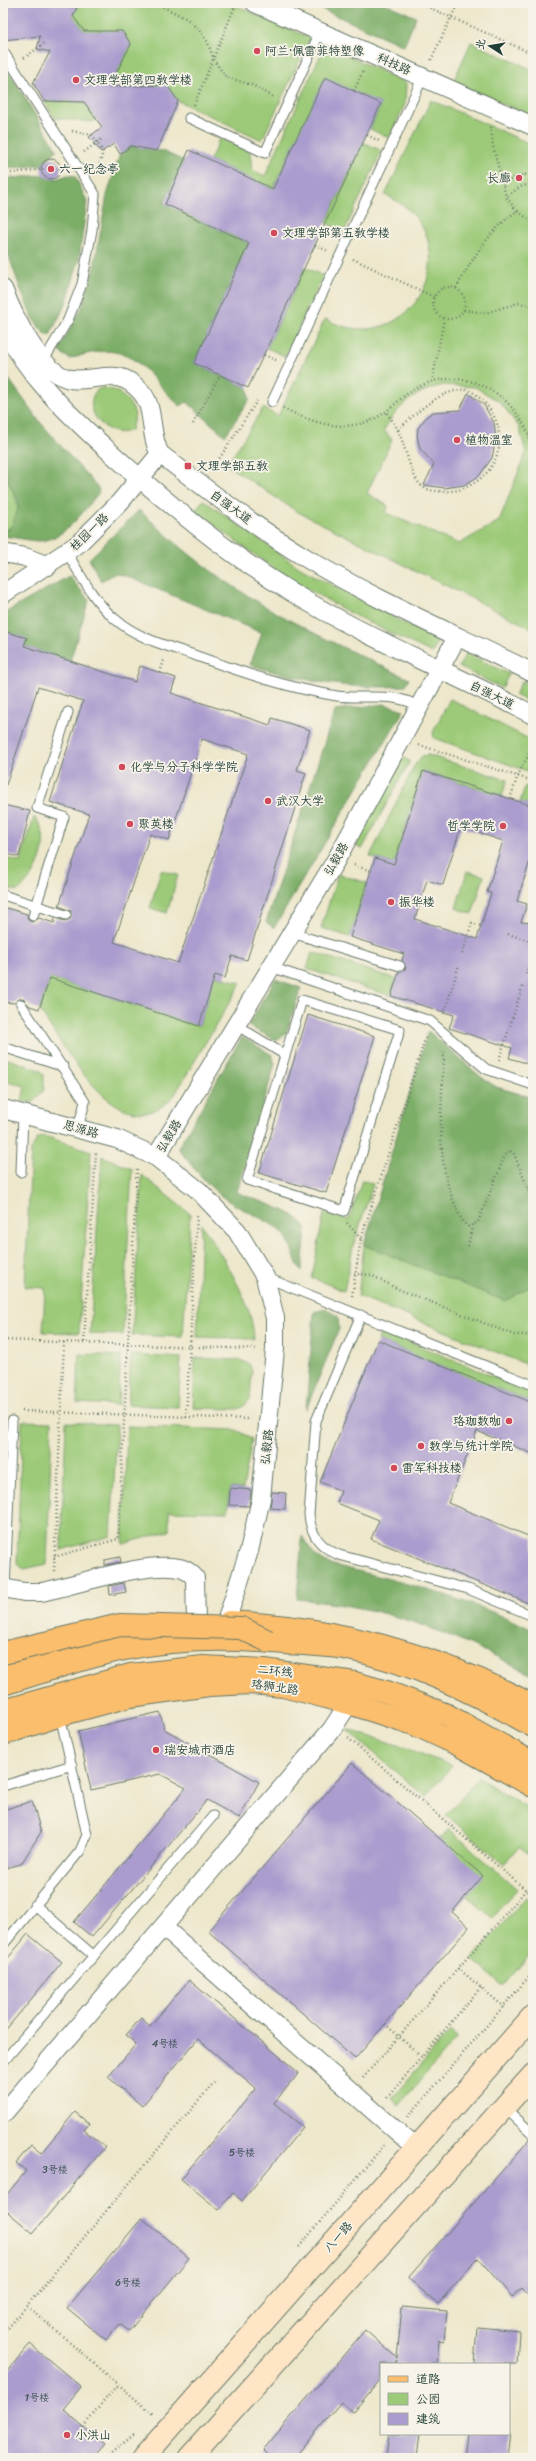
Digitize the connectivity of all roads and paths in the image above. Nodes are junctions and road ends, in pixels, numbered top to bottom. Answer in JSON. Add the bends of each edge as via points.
{"nodes":[{"id":1,"x":156,"y":3,"type":"edge"},
{"id":2,"x":236,"y":3,"type":"edge"},
{"id":3,"x":255,"y":3,"type":"edge"},
{"id":4,"x":419,"y":3,"type":"edge"},
{"id":5,"x":458,"y":3,"type":"edge"},
{"id":6,"x":451,"y":17,"type":"junction"},
{"id":7,"x":320,"y":32,"type":"junction"},
{"id":8,"x":45,"y":43,"type":"dead end"},
{"id":9,"x":3,"y":51,"type":"edge"},
{"id":10,"x":533,"y":54,"type":"edge"},
{"id":11,"x":213,"y":57,"type":"junction"},
{"id":12,"x":13,"y":64,"type":"junction"},
{"id":13,"x":424,"y":77,"type":"junction"},
{"id":14,"x":287,"y":104,"type":"junction"},
{"id":15,"x":498,"y":110,"type":"junction"},
{"id":16,"x":189,"y":118,"type":"joint"},
{"id":17,"x":533,"y":126,"type":"edge"},
{"id":18,"x":92,"y":135,"type":"dead end"},
{"id":19,"x":103,"y":138,"type":"dead end"},
{"id":20,"x":97,"y":143,"type":"junction"},
{"id":21,"x":103,"y":151,"type":"dead end"},
{"id":22,"x":72,"y":160,"type":"junction"},
{"id":23,"x":533,"y":173,"type":"edge"},
{"id":24,"x":3,"y":174,"type":"edge"},
{"id":25,"x":533,"y":183,"type":"edge"},
{"id":26,"x":503,"y":184,"type":"junction"},
{"id":27,"x":506,"y":196,"type":"junction"},
{"id":28,"x":517,"y":211,"type":"junction"},
{"id":29,"x":533,"y":222,"type":"edge"},
{"id":30,"x":315,"y":245,"type":"dead end"},
{"id":31,"x":338,"y":254,"type":"junction"},
{"id":32,"x":456,"y":288,"type":"junction"},
{"id":33,"x":3,"y":289,"type":"edge"},
{"id":34,"x":434,"y":297,"type":"junction"},
{"id":35,"x":533,"y":306,"type":"edge"},
{"id":36,"x":464,"y":310,"type":"junction"},
{"id":37,"x":444,"y":319,"type":"junction"},
{"id":38,"x":3,"y":325,"type":"edge"},
{"id":39,"x":44,"y":360,"type":"junction"},
{"id":40,"x":220,"y":375,"type":"dead end"},
{"id":41,"x":432,"y":382,"type":"junction"},
{"id":42,"x":272,"y":402,"type":"joint"},
{"id":43,"x":255,"y":404,"type":"dead end"},
{"id":44,"x":387,"y":413,"type":"junction"},
{"id":45,"x":193,"y":424,"type":"dead end"},
{"id":46,"x":398,"y":430,"type":"junction"},
{"id":47,"x":533,"y":450,"type":"edge"},
{"id":48,"x":160,"y":454,"type":"junction"},
{"id":49,"x":215,"y":465,"type":"dead end"},
{"id":50,"x":140,"y":479,"type":"junction"},
{"id":51,"x":3,"y":553,"type":"edge"},
{"id":52,"x":67,"y":553,"type":"junction"},
{"id":53,"x":48,"y":566,"type":"junction"},
{"id":54,"x":3,"y":594,"type":"edge"},
{"id":55,"x":457,"y":637,"type":"junction"},
{"id":56,"x":440,"y":669,"type":"junction"},
{"id":57,"x":533,"y":673,"type":"edge"},
{"id":58,"x":420,"y":707,"type":"junction"},
{"id":59,"x":68,"y":712,"type":"dead end"},
{"id":60,"x":533,"y":715,"type":"edge"},
{"id":61,"x":402,"y":740,"type":"junction"},
{"id":62,"x":533,"y":746,"type":"edge"},
{"id":63,"x":518,"y":775,"type":"junction"},
{"id":64,"x":533,"y":781,"type":"edge"},
{"id":65,"x":510,"y":799,"type":"dead end"},
{"id":66,"x":3,"y":895,"type":"edge"},
{"id":67,"x":36,"y":905,"type":"junction"},
{"id":68,"x":66,"y":915,"type":"dead end"},
{"id":69,"x":33,"y":916,"type":"dead end"},
{"id":70,"x":481,"y":926,"type":"dead end"},
{"id":71,"x":292,"y":933,"type":"junction"},
{"id":72,"x":508,"y":934,"type":"dead end"},
{"id":73,"x":533,"y":942,"type":"edge"},
{"id":74,"x":533,"y":952,"type":"edge"},
{"id":75,"x":462,"y":954,"type":"dead end"},
{"id":76,"x":459,"y":965,"type":"dead end"},
{"id":77,"x":400,"y":966,"type":"dead end"},
{"id":78,"x":271,"y":967,"type":"junction"},
{"id":79,"x":526,"y":974,"type":"dead end"},
{"id":80,"x":523,"y":985,"type":"dead end"},
{"id":81,"x":21,"y":1004,"type":"dead end"},
{"id":82,"x":430,"y":1020,"type":"junction"},
{"id":83,"x":236,"y":1025,"type":"junction"},
{"id":84,"x":442,"y":1031,"type":"junction"},
{"id":85,"x":3,"y":1047,"type":"edge"},
{"id":86,"x":285,"y":1055,"type":"junction"},
{"id":87,"x":64,"y":1067,"type":"junction"},
{"id":88,"x":495,"y":1074,"type":"junction"},
{"id":89,"x":533,"y":1085,"type":"edge"},
{"id":90,"x":3,"y":1109,"type":"edge"},
{"id":91,"x":23,"y":1114,"type":"junction"},
{"id":92,"x":78,"y":1128,"type":"junction"},
{"id":93,"x":97,"y":1134,"type":"junction"},
{"id":94,"x":138,"y":1147,"type":"junction"},
{"id":95,"x":156,"y":1157,"type":"junction"},
{"id":96,"x":20,"y":1172,"type":"dead end"},
{"id":97,"x":198,"y":1190,"type":"junction"},
{"id":98,"x":533,"y":1201,"type":"edge"},
{"id":99,"x":344,"y":1211,"type":"junction"},
{"id":100,"x":472,"y":1227,"type":"junction"},
{"id":101,"x":361,"y":1239,"type":"junction"},
{"id":102,"x":468,"y":1246,"type":"dead end"},
{"id":103,"x":354,"y":1274,"type":"junction"},
{"id":104,"x":265,"y":1277,"type":"junction"},
{"id":105,"x":350,"y":1311,"type":"junction"},
{"id":106,"x":361,"y":1315,"type":"junction"},
{"id":107,"x":533,"y":1335,"type":"edge"},
{"id":108,"x":3,"y":1340,"type":"edge"},
{"id":109,"x":64,"y":1342,"type":"junction"},
{"id":110,"x":84,"y":1342,"type":"junction"},
{"id":111,"x":127,"y":1344,"type":"junction"},
{"id":112,"x":190,"y":1346,"type":"junction"},
{"id":113,"x":260,"y":1349,"type":"dead end"},
{"id":114,"x":533,"y":1385,"type":"edge"},
{"id":115,"x":18,"y":1411,"type":"dead end"},
{"id":116,"x":62,"y":1412,"type":"junction"},
{"id":117,"x":123,"y":1415,"type":"junction"},
{"id":118,"x":186,"y":1417,"type":"junction"},
{"id":119,"x":250,"y":1420,"type":"dead end"},
{"id":120,"x":12,"y":1421,"type":"dead end"},
{"id":121,"x":54,"y":1557,"type":"junction"},
{"id":122,"x":4,"y":1588,"type":"edge"},
{"id":123,"x":54,"y":1589,"type":"junction"},
{"id":124,"x":533,"y":1616,"type":"edge"},
{"id":125,"x":226,"y":1622,"type":"junction"},
{"id":126,"x":196,"y":1623,"type":"junction"},
{"id":127,"x":268,"y":1641,"type":"junction"},
{"id":128,"x":3,"y":1653,"type":"edge"},
{"id":129,"x":3,"y":1667,"type":"edge"},
{"id":130,"x":3,"y":1684,"type":"edge"},
{"id":131,"x":349,"y":1703,"type":"junction"},
{"id":132,"x":533,"y":1706,"type":"edge"},
{"id":133,"x":3,"y":1712,"type":"edge"},
{"id":134,"x":60,"y":1715,"type":"junction"},
{"id":135,"x":334,"y":1726,"type":"junction"},
{"id":136,"x":533,"y":1726,"type":"edge"},
{"id":137,"x":3,"y":1734,"type":"edge"},
{"id":138,"x":533,"y":1763,"type":"edge"},
{"id":139,"x":72,"y":1765,"type":"junction"},
{"id":140,"x":3,"y":1786,"type":"edge"},
{"id":141,"x":533,"y":1786,"type":"edge"},
{"id":142,"x":213,"y":1816,"type":"dead end"},
{"id":143,"x":526,"y":1890,"type":"junction"},
{"id":144,"x":533,"y":1896,"type":"edge"},
{"id":145,"x":35,"y":1905,"type":"junction"},
{"id":146,"x":164,"y":1927,"type":"junction"},
{"id":147,"x":4,"y":1943,"type":"edge"},
{"id":148,"x":94,"y":1956,"type":"junction"},
{"id":149,"x":458,"y":1968,"type":"junction"},
{"id":150,"x":533,"y":1972,"type":"edge"},
{"id":151,"x":481,"y":1988,"type":"junction"},
{"id":152,"x":504,"y":2007,"type":"junction"},
{"id":153,"x":533,"y":2016,"type":"edge"},
{"id":154,"x":385,"y":2024,"type":"dead end"},
{"id":155,"x":399,"y":2036,"type":"junction"},
{"id":156,"x":422,"y":2057,"type":"junction"},
{"id":157,"x":3,"y":2062,"type":"edge"},
{"id":158,"x":533,"y":2075,"type":"edge"},
{"id":159,"x":216,"y":2080,"type":"dead end"},
{"id":160,"x":351,"y":2092,"type":"junction"},
{"id":161,"x":504,"y":2107,"type":"junction"},
{"id":162,"x":375,"y":2112,"type":"junction"},
{"id":163,"x":3,"y":2114,"type":"edge"},
{"id":164,"x":396,"y":2131,"type":"junction"},
{"id":165,"x":533,"y":2134,"type":"edge"},
{"id":166,"x":416,"y":2148,"type":"junction"},
{"id":167,"x":296,"y":2251,"type":"dead end"},
{"id":168,"x":26,"y":2306,"type":"junction"},
{"id":169,"x":3,"y":2334,"type":"edge"},
{"id":170,"x":118,"y":2384,"type":"junction"},
{"id":171,"x":161,"y":2412,"type":"dead end"},
{"id":172,"x":156,"y":2417,"type":"junction"},
{"id":173,"x":152,"y":2420,"type":"dead end"},
{"id":174,"x":83,"y":2426,"type":"dead end"},
{"id":175,"x":141,"y":2429,"type":"dead end"},
{"id":176,"x":105,"y":2458,"type":"edge"},
{"id":177,"x":143,"y":2458,"type":"edge"},
{"id":178,"x":189,"y":2458,"type":"edge"}],
"edges":[{"from":1,"to":11,"type":"path","via":[[181,16],[198,29],[207,41]]},
{"from":2,"to":11,"type":"path"},
{"from":3,"to":7,"type":"street","name":"科技路"},
{"from":4,"to":6,"type":"path"},
{"from":5,"to":6,"type":"path"},
{"from":6,"to":10,"type":"path"},
{"from":6,"to":13,"type":"path"},
{"from":7,"to":13,"type":"street","name":"科技路"},
{"from":7,"to":14,"type":"lane"},
{"from":8,"to":12,"type":"path"},
{"from":9,"to":12,"type":"lane"},
{"from":11,"to":14,"type":"path","via":[[226,77],[252,85]]},
{"from":11,"to":16,"type":"path"},
{"from":12,"to":22,"type":"lane"},
{"from":13,"to":15,"type":"street","name":"科技路"},
{"from":13,"to":31,"type":"lane"},
{"from":14,"to":16,"type":"lane","via":[[265,153]]},
{"from":15,"to":17,"type":"street","name":"科技路"},
{"from":15,"to":26,"type":"path","via":[[491,126]]},
{"from":18,"to":20,"type":"path"},
{"from":19,"to":20,"type":"path"},
{"from":20,"to":21,"type":"path"},
{"from":20,"to":22,"type":"path"},
{"from":22,"to":24,"type":"path","via":[[61,168]]},
{"from":22,"to":39,"type":"lane","via":[[94,194],[92,230],[76,303],[61,335]]},
{"from":23,"to":26,"type":"path","via":[[516,177]]},
{"from":25,"to":27,"type":"path","via":[[520,187]]},
{"from":26,"to":27,"type":"path"},
{"from":27,"to":28,"type":"path"},
{"from":28,"to":29,"type":"path"},
{"from":28,"to":32,"type":"path","via":[[495,229]]},
{"from":30,"to":31,"type":"path"},
{"from":31,"to":34,"type":"path"},
{"from":31,"to":42,"type":"lane"},
{"from":32,"to":34,"type":"path","via":[[446,287]]},
{"from":32,"to":36,"type":"path","via":[[463,295]]},
{"from":33,"to":39,"type":"street","name":"自强大道","via":[[19,323]]},
{"from":34,"to":37,"type":"path","via":[[435,312]]},
{"from":35,"to":36,"type":"path","via":[[518,303],[485,313]]},
{"from":36,"to":37,"type":"path","via":[[454,319]]},
{"from":37,"to":41,"type":"path"},
{"from":38,"to":50,"type":"street","name":"自强大道","via":[[24,362],[58,404]]},
{"from":39,"to":48,"type":"street","name":"自强大道","via":[[62,376],[71,379],[111,376],[120,377],[135,386],[146,400],[153,442]]},
{"from":40,"to":45,"type":"path"},
{"from":41,"to":44,"type":"path","via":[[413,391]]},
{"from":41,"to":47,"type":"path","via":[[463,379],[476,382],[499,396],[519,415],[530,435]]},
{"from":42,"to":44,"type":"path","via":[[303,418],[335,426],[360,424]]},
{"from":43,"to":49,"type":"path"},
{"from":44,"to":46,"type":"path"},
{"from":46,"to":46,"type":"path","via":[[419,483],[435,491],[454,490],[477,482],[494,463],[499,445],[499,427],[495,416],[481,399],[466,390],[450,392],[435,400]]},
{"from":48,"to":50,"type":"street","name":"桂园一路"},
{"from":48,"to":55,"type":"street","name":"自强大道","via":[[232,508],[306,558]]},
{"from":50,"to":52,"type":"street","name":"桂园一路"},
{"from":50,"to":56,"type":"street","name":"自强大道","via":[[236,556],[288,590]]},
{"from":51,"to":53,"type":"street","via":[[25,557]]},
{"from":52,"to":53,"type":"street","name":"桂园一路"},
{"from":52,"to":58,"type":"lane","via":[[108,613],[146,638],[244,673],[305,689],[342,696],[398,697]]},
{"from":53,"to":54,"type":"street","name":"桂园一路"},
{"from":55,"to":56,"type":"street","name":"弘毅路"},
{"from":55,"to":57,"type":"street","name":"自强大道"},
{"from":56,"to":58,"type":"street","name":"弘毅路"},
{"from":56,"to":60,"type":"street","name":"自强大道"},
{"from":58,"to":61,"type":"street","name":"弘毅路"},
{"from":59,"to":67,"type":"lane","via":[[37,808],[64,817]]},
{"from":61,"to":63,"type":"path"},
{"from":61,"to":71,"type":"street","name":"弘毅路","via":[[336,860]]},
{"from":62,"to":63,"type":"path"},
{"from":63,"to":64,"type":"path"},
{"from":63,"to":65,"type":"path"},
{"from":66,"to":67,"type":"lane"},
{"from":67,"to":68,"type":"lane"},
{"from":67,"to":69,"type":"lane"},
{"from":70,"to":75,"type":"path","via":[[472,923]]},
{"from":71,"to":77,"type":"lane"},
{"from":71,"to":78,"type":"street","name":"弘毅路"},
{"from":72,"to":73,"type":"path"},
{"from":74,"to":79,"type":"path"},
{"from":76,"to":84,"type":"path"},
{"from":78,"to":82,"type":"lane"},
{"from":78,"to":83,"type":"street","name":"弘毅路"},
{"from":80,"to":88,"type":"path"},
{"from":81,"to":87,"type":"lane"},
{"from":82,"to":84,"type":"lane"},
{"from":82,"to":101,"type":"path"},
{"from":83,"to":86,"type":"lane"},
{"from":83,"to":95,"type":"street","name":"弘毅路"},
{"from":84,"to":88,"type":"lane","via":[[479,1064]]},
{"from":84,"to":100,"type":"path","via":[[441,1128],[446,1176],[460,1215],[466,1225]]},
{"from":85,"to":87,"type":"lane"},
{"from":86,"to":99,"type":"lane","via":[[247,1180]]},
{"from":86,"to":99,"type":"lane","via":[[302,1000],[400,1030]]},
{"from":87,"to":92,"type":"lane","via":[[85,1102]]},
{"from":88,"to":89,"type":"lane"},
{"from":90,"to":91,"type":"street","name":"思源路"},
{"from":91,"to":92,"type":"street","name":"思源路"},
{"from":91,"to":96,"type":"lane"},
{"from":92,"to":93,"type":"street","name":"思源路"},
{"from":93,"to":94,"type":"street","name":"思源路"},
{"from":93,"to":110,"type":"path"},
{"from":94,"to":95,"type":"street","name":"思源路"},
{"from":94,"to":111,"type":"path"},
{"from":95,"to":97,"type":"street","name":"弘毅路"},
{"from":97,"to":104,"type":"street","name":"弘毅路","via":[[237,1231]]},
{"from":97,"to":112,"type":"path"},
{"from":98,"to":100,"type":"path","via":[[514,1154],[509,1150],[481,1216]]},
{"from":99,"to":101,"type":"path","via":[[348,1225]]},
{"from":100,"to":102,"type":"path"},
{"from":101,"to":103,"type":"path"},
{"from":103,"to":105,"type":"path"},
{"from":103,"to":107,"type":"path","via":[[371,1275],[398,1289],[514,1335]]},
{"from":104,"to":105,"type":"lane"},
{"from":104,"to":125,"type":"street","name":"弘毅路","via":[[275,1318],[275,1349],[261,1499],[249,1551]]},
{"from":105,"to":106,"type":"lane"},
{"from":106,"to":114,"type":"lane"},
{"from":106,"to":124,"type":"lane","via":[[316,1421],[310,1528],[323,1547],[339,1555],[468,1589]]},
{"from":108,"to":109,"type":"path"},
{"from":109,"to":110,"type":"path"},
{"from":109,"to":116,"type":"path"},
{"from":110,"to":111,"type":"path"},
{"from":111,"to":112,"type":"path"},
{"from":111,"to":117,"type":"path"},
{"from":112,"to":113,"type":"path"},
{"from":112,"to":118,"type":"path"},
{"from":115,"to":116,"type":"path"},
{"from":116,"to":117,"type":"path"},
{"from":116,"to":121,"type":"path"},
{"from":117,"to":118,"type":"path"},
{"from":117,"to":121,"type":"path","via":[[118,1539]]},
{"from":118,"to":119,"type":"path"},
{"from":120,"to":122,"type":"lane"},
{"from":121,"to":123,"type":"path"},
{"from":122,"to":123,"type":"street","via":[[33,1592]]},
{"from":123,"to":126,"type":"street","via":[[156,1567],[183,1569],[195,1578]]},
{"from":125,"to":126,"type":"main road"},
{"from":125,"to":132,"type":"main road","via":[[314,1631],[403,1650],[466,1673]]},
{"from":126,"to":129,"type":"main road"},
{"from":127,"to":128,"type":"main road","bridge":true,"via":[[241,1628],[120,1625]]},
{"from":127,"to":130,"type":"main road","via":[[185,1641],[125,1649]]},
{"from":127,"to":136,"type":"main road","via":[[342,1648],[393,1661],[465,1689]]},
{"from":131,"to":134,"type":"main road","name":"珞狮北路","via":[[283,1686],[227,1683],[130,1696]]},
{"from":131,"to":135,"type":"street"},
{"from":131,"to":141,"type":"main road","name":"珞狮北路","via":[[427,1730]]},
{"from":133,"to":138,"type":"main road","name":"二环线","via":[[130,1675],[203,1667],[265,1670],[355,1683],[416,1702],[487,1735]]},
{"from":134,"to":137,"type":"main road","name":"珞狮北路"},
{"from":134,"to":139,"type":"lane"},
{"from":135,"to":143,"type":"path"},
{"from":135,"to":146,"type":"street"},
{"from":139,"to":140,"type":"lane"},
{"from":139,"to":145,"type":"lane","via":[[87,1835],[80,1851]]},
{"from":142,"to":148,"type":"lane"},
{"from":143,"to":144,"type":"path"},
{"from":143,"to":149,"type":"path"},
{"from":145,"to":147,"type":"lane"},
{"from":145,"to":148,"type":"lane"},
{"from":146,"to":160,"type":"street"},
{"from":146,"to":163,"type":"street"},
{"from":148,"to":157,"type":"lane"},
{"from":149,"to":151,"type":"path"},
{"from":149,"to":155,"type":"path"},
{"from":150,"to":152,"type":"path"},
{"from":151,"to":152,"type":"path"},
{"from":151,"to":156,"type":"path"},
{"from":152,"to":164,"type":"path"},
{"from":153,"to":166,"type":"main road","name":"八一路"},
{"from":154,"to":155,"type":"path"},
{"from":155,"to":156,"type":"path"},
{"from":155,"to":160,"type":"path"},
{"from":156,"to":162,"type":"path"},
{"from":158,"to":161,"type":"main road"},
{"from":159,"to":168,"type":"path"},
{"from":160,"to":162,"type":"street"},
{"from":161,"to":165,"type":"lane"},
{"from":161,"to":178,"type":"main road"},
{"from":162,"to":164,"type":"street"},
{"from":164,"to":166,"type":"street"},
{"from":164,"to":167,"type":"path"},
{"from":166,"to":177,"type":"main road","name":"八一路"},
{"from":168,"to":169,"type":"path"},
{"from":168,"to":170,"type":"path"},
{"from":170,"to":172,"type":"path"},
{"from":170,"to":174,"type":"path"},
{"from":171,"to":172,"type":"path"},
{"from":172,"to":173,"type":"path"},
{"from":175,"to":176,"type":"path"}]}
